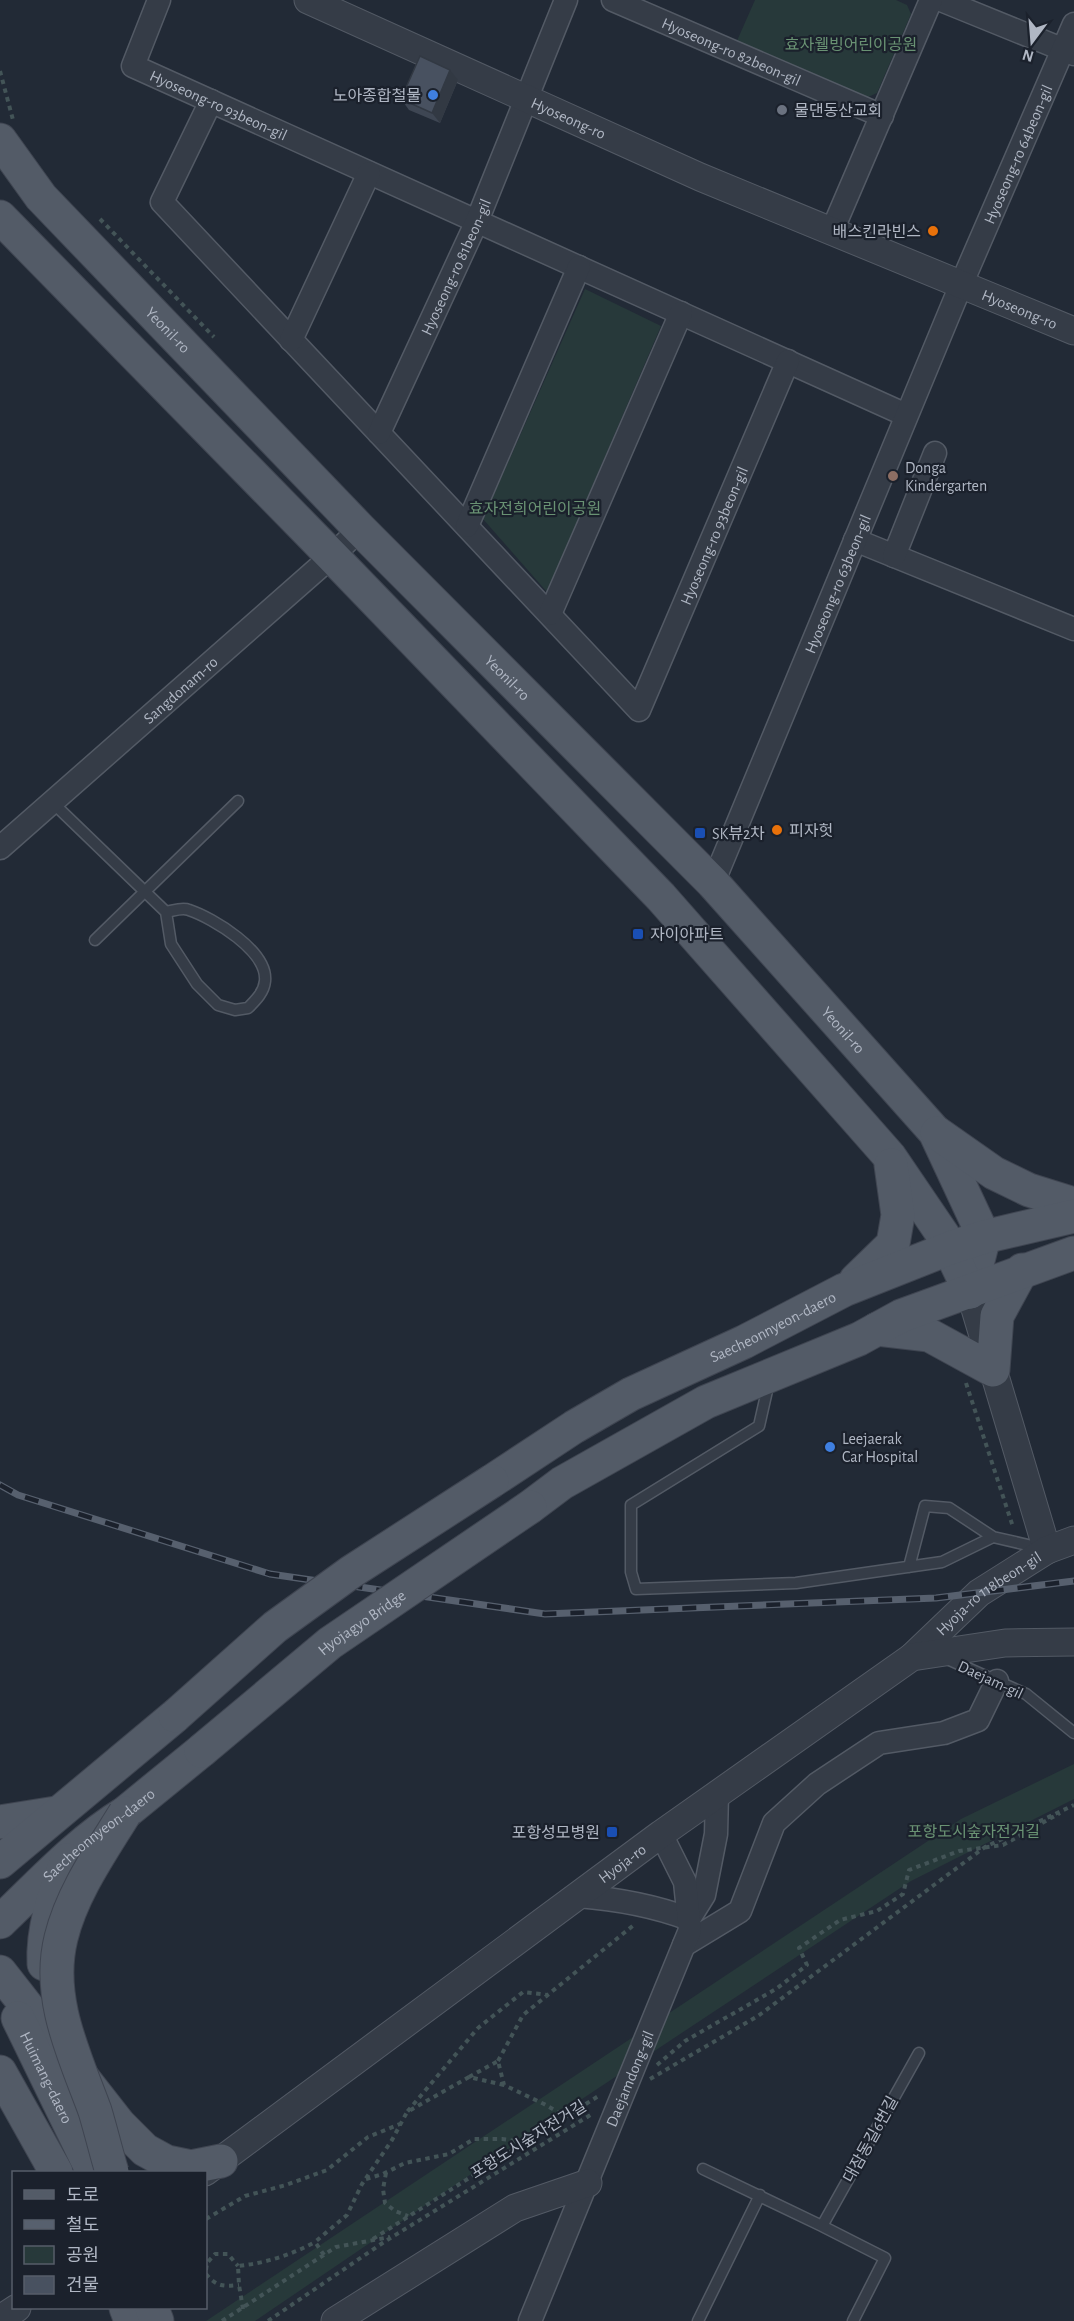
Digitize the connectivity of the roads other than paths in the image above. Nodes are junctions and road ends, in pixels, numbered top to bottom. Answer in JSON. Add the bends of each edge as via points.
{"nodes":[{"id":1,"x":159,"y":0,"type":"edge"},
{"id":2,"x":308,"y":0,"type":"edge"},
{"id":3,"x":566,"y":0,"type":"edge"},
{"id":4,"x":613,"y":0,"type":"edge"},
{"id":5,"x":931,"y":0,"type":"edge"},
{"id":6,"x":941,"y":0,"type":"edge"},
{"id":7,"x":1074,"y":24,"type":"edge"},
{"id":8,"x":1069,"y":52,"type":"edge"},
{"id":9,"x":525,"y":98,"type":"junction"},
{"id":10,"x":211,"y":101,"type":"junction"},
{"id":11,"x":882,"y":116,"type":"junction"},
{"id":12,"x":0,"y":140,"type":"edge"},
{"id":13,"x":0,"y":163,"type":"edge"},
{"id":14,"x":369,"y":172,"type":"junction"},
{"id":15,"x":42,"y":197,"type":"junction"},
{"id":16,"x":477,"y":221,"type":"junction"},
{"id":17,"x":3,"y":228,"type":"edge"},
{"id":18,"x":832,"y":231,"type":"junction"},
{"id":19,"x":579,"y":267,"type":"junction"},
{"id":20,"x":961,"y":285,"type":"junction"},
{"id":21,"x":681,"y":313,"type":"junction"},
{"id":22,"x":1074,"y":331,"type":"edge"},
{"id":23,"x":291,"y":340,"type":"junction"},
{"id":24,"x":788,"y":361,"type":"junction"},
{"id":25,"x":906,"y":415,"type":"junction"},
{"id":26,"x":379,"y":434,"type":"junction"},
{"id":27,"x":935,"y":453,"type":"dead end"},
{"id":28,"x":467,"y":526,"type":"junction"},
{"id":29,"x":360,"y":529,"type":"junction"},
{"id":30,"x":855,"y":540,"type":"junction"},
{"id":31,"x":332,"y":556,"type":"junction"},
{"id":32,"x":894,"y":556,"type":"junction"},
{"id":33,"x":550,"y":614,"type":"junction"},
{"id":34,"x":1074,"y":630,"type":"edge"},
{"id":35,"x":238,"y":801,"type":"dead end"},
{"id":36,"x":52,"y":802,"type":"junction"},
{"id":37,"x":0,"y":848,"type":"edge"},
{"id":38,"x":713,"y":883,"type":"junction"},
{"id":39,"x":145,"y":890,"type":"junction"},
{"id":40,"x":166,"y":912,"type":"junction"},
{"id":41,"x":95,"y":940,"type":"dead end"},
{"id":42,"x":935,"y":1132,"type":"junction"},
{"id":43,"x":890,"y":1157,"type":"junction"},
{"id":44,"x":1074,"y":1204,"type":"edge"},
{"id":45,"x":1074,"y":1216,"type":"edge"},
{"id":46,"x":984,"y":1237,"type":"junction"},
{"id":47,"x":950,"y":1248,"type":"junction"},
{"id":48,"x":1074,"y":1253,"type":"edge"},
{"id":49,"x":1022,"y":1270,"type":"junction"},
{"id":50,"x":844,"y":1290,"type":"junction"},
{"id":51,"x":970,"y":1292,"type":"junction"},
{"id":52,"x":877,"y":1329,"type":"junction"},
{"id":53,"x":993,"y":1370,"type":"junction"},
{"id":54,"x":770,"y":1376,"type":"junction"},
{"id":55,"x":993,"y":1537,"type":"junction"},
{"id":56,"x":1074,"y":1540,"type":"edge"},
{"id":57,"x":1047,"y":1550,"type":"junction"},
{"id":58,"x":909,"y":1567,"type":"junction"},
{"id":59,"x":1074,"y":1642,"type":"edge"},
{"id":60,"x":923,"y":1655,"type":"junction"},
{"id":61,"x":997,"y":1681,"type":"junction"},
{"id":62,"x":1074,"y":1733,"type":"edge"},
{"id":63,"x":201,"y":1751,"type":"joint"},
{"id":64,"x":717,"y":1794,"type":"junction"},
{"id":65,"x":57,"y":1812,"type":"junction"},
{"id":66,"x":125,"y":1813,"type":"junction"},
{"id":67,"x":0,"y":1822,"type":"edge"},
{"id":68,"x":661,"y":1834,"type":"junction"},
{"id":69,"x":67,"y":1860,"type":"junction"},
{"id":70,"x":0,"y":1862,"type":"edge"},
{"id":71,"x":578,"y":1896,"type":"junction"},
{"id":72,"x":689,"y":1918,"type":"junction"},
{"id":73,"x":0,"y":1922,"type":"edge"},
{"id":74,"x":684,"y":1945,"type":"junction"},
{"id":75,"x":0,"y":1972,"type":"edge"},
{"id":76,"x":5,"y":1994,"type":"edge"},
{"id":77,"x":50,"y":2037,"type":"junction"},
{"id":78,"x":919,"y":2053,"type":"dead end"},
{"id":79,"x":0,"y":2072,"type":"edge"},
{"id":80,"x":3,"y":2102,"type":"edge"},
{"id":81,"x":213,"y":2167,"type":"edge"},
{"id":82,"x":703,"y":2169,"type":"dead end"},
{"id":83,"x":38,"y":2171,"type":"edge"},
{"id":84,"x":55,"y":2171,"type":"edge"},
{"id":85,"x":93,"y":2171,"type":"edge"},
{"id":86,"x":112,"y":2171,"type":"edge"},
{"id":87,"x":588,"y":2183,"type":"junction"},
{"id":88,"x":760,"y":2195,"type":"junction"},
{"id":89,"x":822,"y":2226,"type":"junction"},
{"id":90,"x":14,"y":2309,"type":"edge"},
{"id":91,"x":0,"y":2319,"type":"edge"},
{"id":92,"x":335,"y":2321,"type":"edge"},
{"id":93,"x":530,"y":2321,"type":"edge"},
{"id":94,"x":698,"y":2321,"type":"edge"},
{"id":95,"x":853,"y":2321,"type":"edge"}],
"edges":[{"from":1,"to":10,"type":"street","name":"Hyoseong-ro 93beon-gil","via":[[133,66]]},
{"from":2,"to":9,"type":"street","name":"Hyoseong-ro"},
{"from":3,"to":9,"type":"street"},
{"from":4,"to":11,"type":"street","name":"Hyoseong-ro 82beon-gil"},
{"from":5,"to":11,"type":"street"},
{"from":6,"to":8,"type":"street"},
{"from":7,"to":8,"type":"street","name":"Hyoseong-ro 64beon-gil"},
{"from":8,"to":20,"type":"street","name":"Hyoseong-ro 64beon-gil"},
{"from":9,"to":16,"type":"street","name":"Hyoseong-ro 81beon-gil"},
{"from":9,"to":18,"type":"street","name":"Hyoseong-ro"},
{"from":10,"to":14,"type":"street","name":"Hyoseong-ro 93beon-gil"},
{"from":10,"to":23,"type":"street","via":[[162,202]]},
{"from":11,"to":18,"type":"street"},
{"from":12,"to":15,"type":"main road","name":"Yeonil-ro"},
{"from":13,"to":15,"type":"main road"},
{"from":14,"to":16,"type":"street","name":"Hyoseong-ro 93beon-gil"},
{"from":14,"to":23,"type":"street"},
{"from":15,"to":29,"type":"main road","name":"Yeonil-ro"},
{"from":16,"to":19,"type":"street","name":"Hyoseong-ro 93beon-gil"},
{"from":16,"to":26,"type":"street","name":"Hyoseong-ro 81beon-gil"},
{"from":17,"to":31,"type":"main road"},
{"from":18,"to":20,"type":"street","name":"Hyoseong-ro"},
{"from":19,"to":21,"type":"street","name":"Hyoseong-ro 93beon-gil"},
{"from":19,"to":28,"type":"street"},
{"from":20,"to":22,"type":"street","name":"Hyoseong-ro"},
{"from":20,"to":25,"type":"street","name":"Hyoseong-ro 63beon-gil"},
{"from":21,"to":24,"type":"street","name":"Hyoseong-ro 93beon-gil"},
{"from":21,"to":33,"type":"street"},
{"from":23,"to":26,"type":"street"},
{"from":24,"to":25,"type":"street","name":"Hyoseong-ro 93beon-gil"},
{"from":24,"to":33,"type":"street","name":"Hyoseong-ro 93beon-gil","via":[[639,710]]},
{"from":25,"to":30,"type":"street","name":"Hyoseong-ro 63beon-gil"},
{"from":26,"to":28,"type":"street"},
{"from":27,"to":32,"type":"street"},
{"from":28,"to":33,"type":"street"},
{"from":29,"to":31,"type":"street","name":"Sangdonam-ro"},
{"from":29,"to":38,"type":"main road","name":"Yeonil-ro"},
{"from":30,"to":32,"type":"street"},
{"from":30,"to":38,"type":"street","name":"Hyoseong-ro 63beon-gil"},
{"from":31,"to":36,"type":"street","name":"Sangdonam-ro"},
{"from":31,"to":43,"type":"main road","via":[[661,897]]},
{"from":32,"to":34,"type":"street"},
{"from":35,"to":39,"type":"lane"},
{"from":36,"to":37,"type":"street","name":"Sangdonam-ro"},
{"from":36,"to":39,"type":"lane"},
{"from":38,"to":42,"type":"main road","name":"Yeonil-ro"},
{"from":39,"to":40,"type":"lane"},
{"from":39,"to":41,"type":"lane"},
{"from":40,"to":40,"type":"lane","via":[[171,944],[197,984],[218,1005],[235,1010],[248,1008],[261,994],[266,979],[253,951],[223,927],[187,909]]},
{"from":42,"to":44,"type":"main road","via":[[994,1173],[1029,1190]]},
{"from":42,"to":46,"type":"main road","name":"Yeonil-ro"},
{"from":43,"to":47,"type":"main road"},
{"from":43,"to":50,"type":"main road","via":[[898,1215],[893,1244]]},
{"from":45,"to":46,"type":"main road","name":"Saecheonnyeon-daero"},
{"from":46,"to":47,"type":"main road","name":"Saecheonnyeon-daero"},
{"from":46,"to":51,"type":"main road"},
{"from":47,"to":50,"type":"main road","name":"Saecheonnyeon-daero"},
{"from":47,"to":51,"type":"main road"},
{"from":48,"to":49,"type":"main road"},
{"from":49,"to":51,"type":"main road"},
{"from":49,"to":53,"type":"main road","via":[[997,1316]]},
{"from":50,"to":65,"type":"main road","name":"Saecheonnyeon-daero","bridge":true,"via":[[631,1394],[351,1572],[275,1627],[175,1716]]},
{"from":51,"to":52,"type":"main road","via":[[901,1316]]},
{"from":51,"to":53,"type":"street"},
{"from":52,"to":53,"type":"main road","via":[[929,1335]]},
{"from":52,"to":54,"type":"main road"},
{"from":53,"to":57,"type":"street"},
{"from":54,"to":58,"type":"lane","via":[[759,1426],[631,1505],[631,1572],[636,1589],[796,1583]]},
{"from":54,"to":63,"type":"main road","name":"Hyojagyo Bridge","bridge":true,"via":[[706,1402],[562,1483],[330,1643]]},
{"from":55,"to":57,"type":"lane"},
{"from":55,"to":58,"type":"lane","via":[[942,1562]]},
{"from":55,"to":58,"type":"lane","via":[[949,1508],[925,1506]]},
{"from":56,"to":57,"type":"street","name":"Hyoja-ro 118beon-gil"},
{"from":57,"to":60,"type":"street","name":"Hyoja-ro 118beon-gil","via":[[979,1593]]},
{"from":59,"to":60,"type":"street","name":"Hyoja-ro","via":[[1005,1643]]},
{"from":60,"to":61,"type":"lane","name":"Daejam-gil"},
{"from":60,"to":64,"type":"street","name":"Hyoja-ro"},
{"from":61,"to":62,"type":"lane","name":"Daejam-gil","via":[[1026,1694]]},
{"from":61,"to":74,"type":"street","via":[[978,1720],[944,1733],[879,1743],[818,1784],[774,1823],[740,1911]]},
{"from":63,"to":66,"type":"main road","name":"Saecheonnyeon-daero"},
{"from":64,"to":68,"type":"street","name":"Hyoja-ro"},
{"from":64,"to":72,"type":"street","via":[[716,1834],[704,1895]]},
{"from":65,"to":67,"type":"main road"},
{"from":65,"to":70,"type":"main road"},
{"from":66,"to":69,"type":"main road","name":"Saecheonnyeon-daero"},
{"from":66,"to":86,"type":"main road","bridge":true,"via":[[71,1906],[57,1966],[64,2030],[95,2112]]},
{"from":68,"to":71,"type":"street","name":"Hyoja-ro"},
{"from":68,"to":72,"type":"street","name":"Daejamdong-gil","via":[[686,1882]]},
{"from":69,"to":73,"type":"main road","name":"Saecheonnyeon-daero"},
{"from":69,"to":77,"type":"main road","via":[[50,1912],[43,1953]]},
{"from":71,"to":72,"type":"street","via":[[619,1899]]},
{"from":71,"to":81,"type":"street","name":"Hyoja-ro"},
{"from":72,"to":74,"type":"street","name":"Daejamdong-gil","via":[[690,1930]]},
{"from":74,"to":87,"type":"street","name":"Daejamdong-gil"},
{"from":75,"to":77,"type":"main road"},
{"from":76,"to":85,"type":"main road","name":"Huimang-daero"},
{"from":77,"to":81,"type":"main road","via":[[119,2124],[145,2150],[167,2162]]},
{"from":78,"to":89,"type":"lane","name":"대잠동길6번길"},
{"from":79,"to":84,"type":"main road"},
{"from":80,"to":83,"type":"main road"},
{"from":82,"to":88,"type":"lane"},
{"from":87,"to":92,"type":"street","via":[[515,2208]]},
{"from":87,"to":93,"type":"street","name":"Daejamdong-gil"},
{"from":88,"to":89,"type":"lane"},
{"from":88,"to":94,"type":"lane"},
{"from":89,"to":95,"type":"lane","via":[[885,2258]]},
{"from":90,"to":91,"type":"street"}]}
